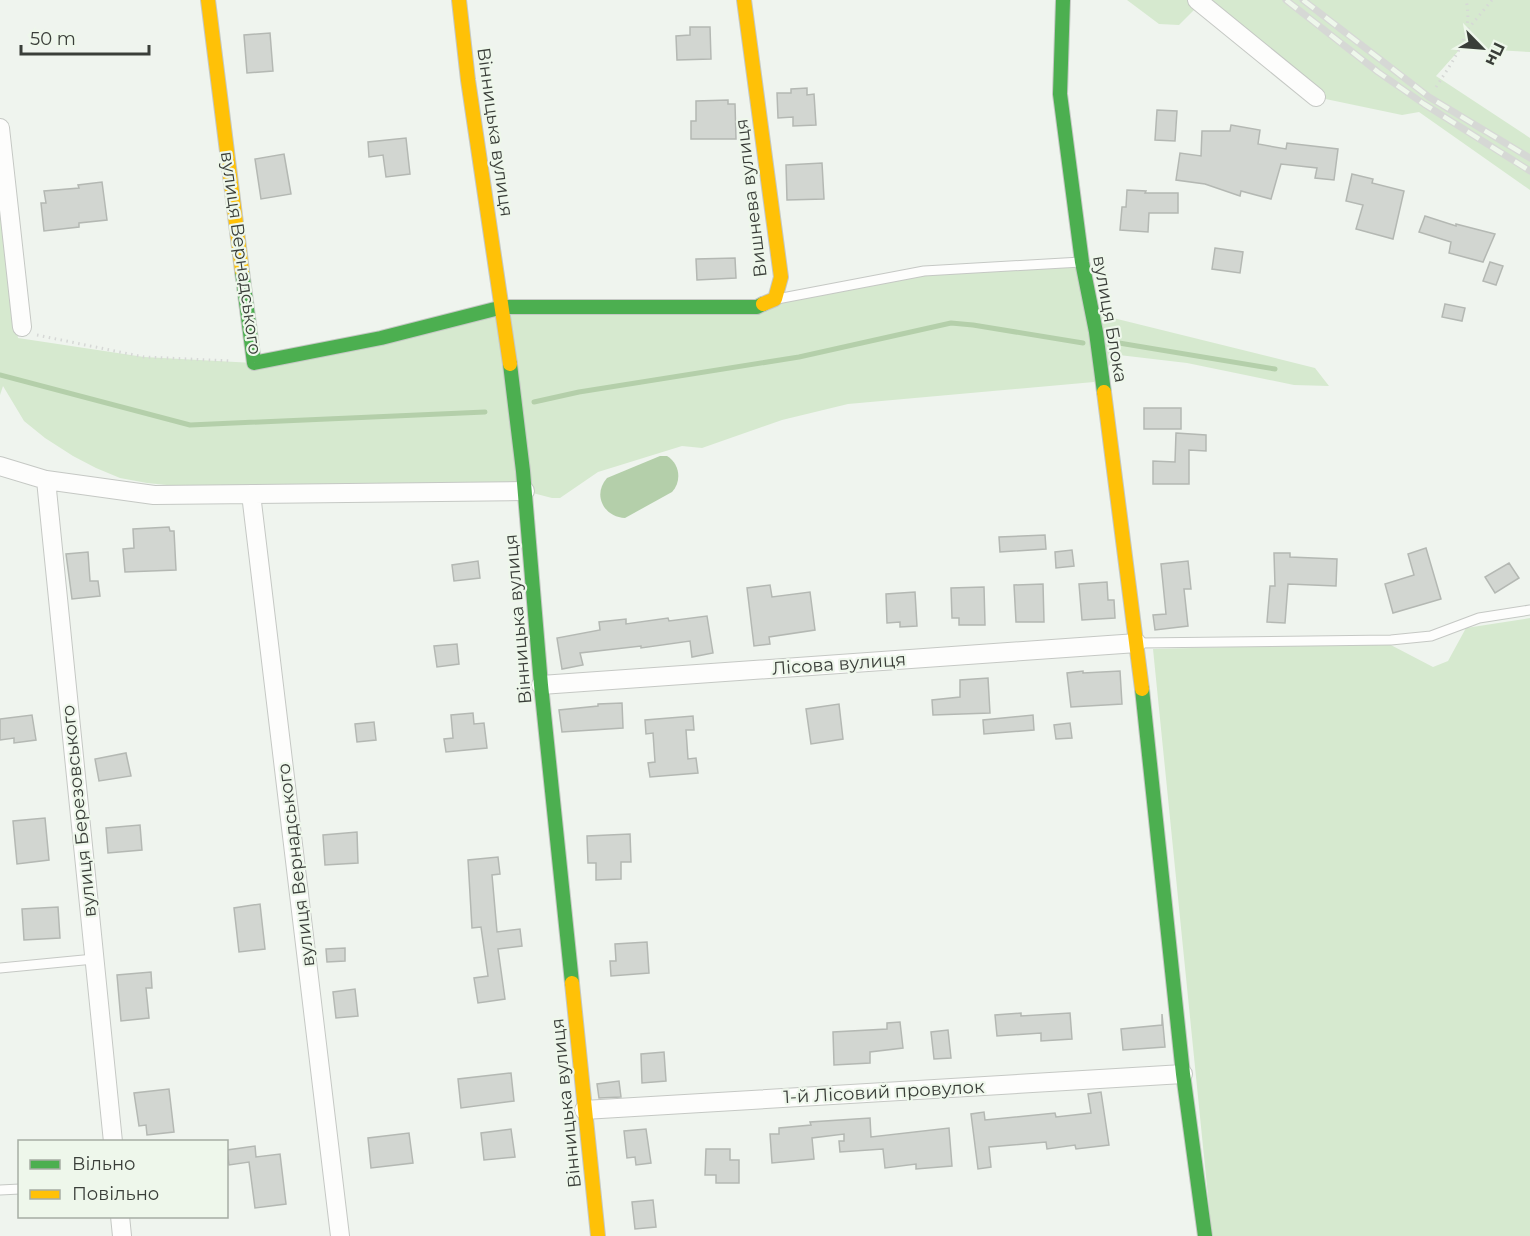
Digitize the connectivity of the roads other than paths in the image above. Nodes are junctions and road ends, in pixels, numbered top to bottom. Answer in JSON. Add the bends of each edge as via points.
{"nodes":[{"id":1,"x":208,"y":0,"type":"edge"},
{"id":2,"x":459,"y":0,"type":"edge"},
{"id":3,"x":744,"y":0,"type":"edge"},
{"id":4,"x":1063,"y":0,"type":"edge"},
{"id":5,"x":1197,"y":0,"type":"edge"},
{"id":6,"x":1316,"y":97,"type":"dead end"},
{"id":7,"x":0,"y":128,"type":"edge"},
{"id":8,"x":1082,"y":262,"type":"junction"},
{"id":9,"x":775,"y":299,"type":"junction"},
{"id":10,"x":503,"y":307,"type":"junction"},
{"id":11,"x":22,"y":327,"type":"road end"},
{"id":12,"x":0,"y":466,"type":"edge"},
{"id":13,"x":46,"y":480,"type":"junction"},
{"id":14,"x":525,"y":491,"type":"junction"},
{"id":15,"x":251,"y":494,"type":"junction"},
{"id":16,"x":1530,"y":610,"type":"edge"},
{"id":17,"x":1137,"y":643,"type":"junction"},
{"id":18,"x":541,"y":685,"type":"junction"},
{"id":19,"x":94,"y":959,"type":"junction"},
{"id":20,"x":0,"y":968,"type":"edge"},
{"id":21,"x":1183,"y":1074,"type":"junction"},
{"id":22,"x":584,"y":1110,"type":"junction"},
{"id":23,"x":112,"y":1140,"type":"edge"},
{"id":24,"x":18,"y":1189,"type":"edge"},
{"id":25,"x":0,"y":1190,"type":"edge"},
{"id":26,"x":120,"y":1218,"type":"edge"},
{"id":27,"x":122,"y":1236,"type":"edge"},
{"id":28,"x":340,"y":1236,"type":"edge"},
{"id":29,"x":598,"y":1236,"type":"edge"},
{"id":30,"x":1205,"y":1236,"type":"edge"}],
"edges":[{"from":1,"to":10,"type":"street","name":"вулиця Вернадського","via":[[254,363],[381,338]]},
{"from":2,"to":10,"type":"street","name":"Вінницька вулиця"},
{"from":3,"to":9,"type":"street","name":"Вишнева вулиця","via":[[781,277]]},
{"from":4,"to":8,"type":"street","name":"вулиця Блока","via":[[1060,94]]},
{"from":5,"to":6,"type":"street"},
{"from":7,"to":11,"type":"street"},
{"from":8,"to":9,"type":"lane","via":[[924,271]]},
{"from":8,"to":17,"type":"street","name":"вулиця Блока","via":[[1096,332]]},
{"from":9,"to":10,"type":"street","name":"Вишнева вулиця","via":[[757,307]]},
{"from":10,"to":14,"type":"street","name":"Вінницька вулиця"},
{"from":12,"to":13,"type":"street"},
{"from":13,"to":15,"type":"street","via":[[154,495]]},
{"from":13,"to":19,"type":"street","name":"вулиця Березовського"},
{"from":14,"to":15,"type":"street"},
{"from":14,"to":18,"type":"street","name":"Вінницька вулиця"},
{"from":15,"to":28,"type":"street","name":"вулиця Вернадського"},
{"from":16,"to":17,"type":"lane","via":[[1479,618],[1431,636],[1391,640]]},
{"from":17,"to":18,"type":"street","name":"Лісова вулиця"},
{"from":17,"to":21,"type":"street","name":"вулиця Блока"},
{"from":18,"to":22,"type":"street","name":"Вінницька вулиця"},
{"from":19,"to":20,"type":"lane"},
{"from":19,"to":23,"type":"street","name":"вулиця Березовського"},
{"from":21,"to":22,"type":"street","name":"1-й Лісовий провулок"},
{"from":21,"to":30,"type":"street","name":"вулиця Блока"},
{"from":22,"to":29,"type":"street","name":"Вінницька вулиця"},
{"from":24,"to":25,"type":"lane"},
{"from":26,"to":27,"type":"street"}]}
